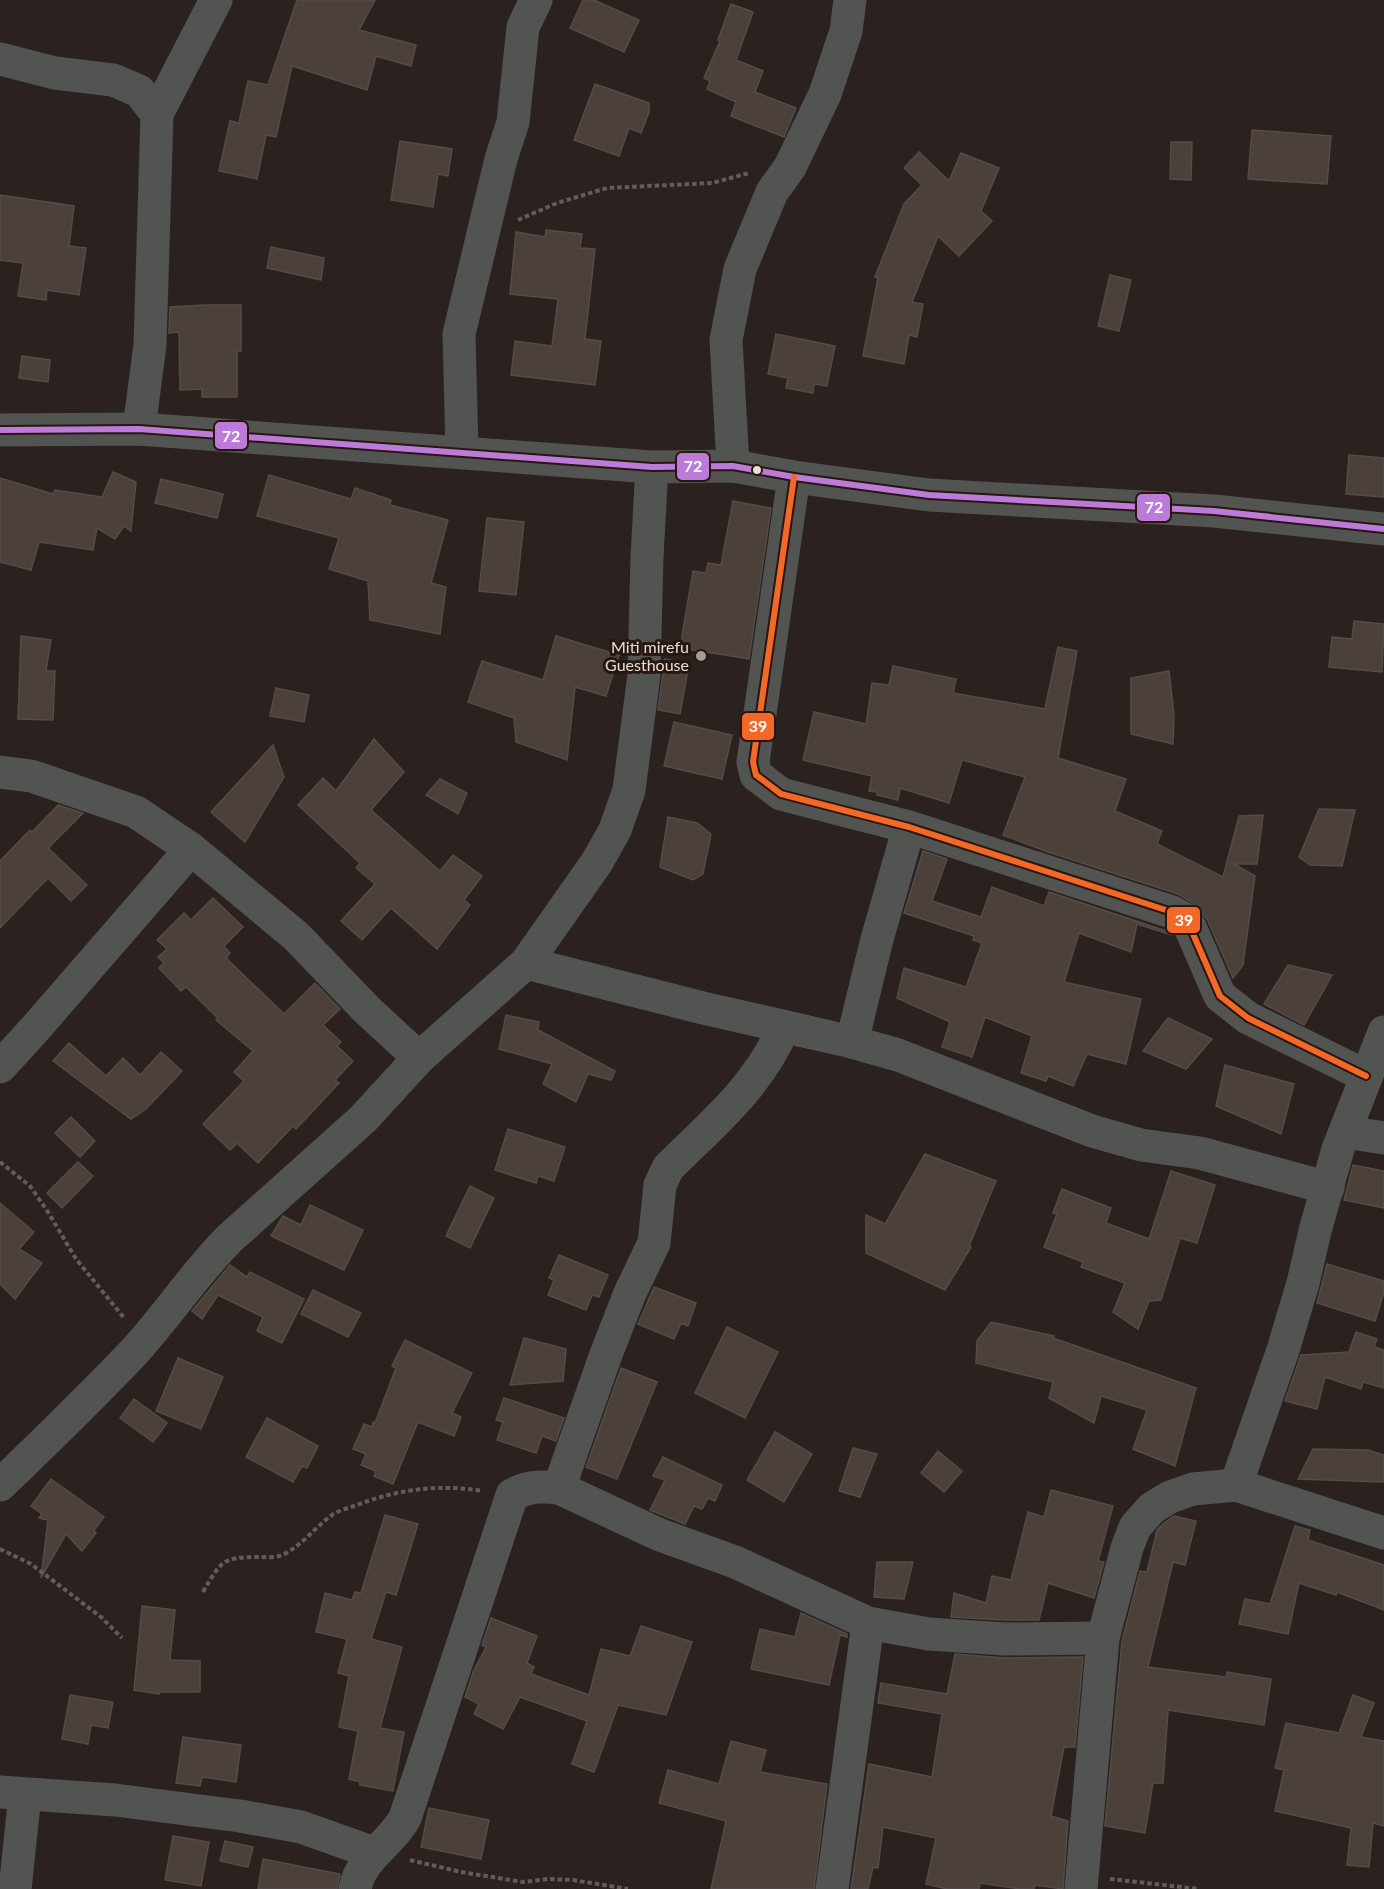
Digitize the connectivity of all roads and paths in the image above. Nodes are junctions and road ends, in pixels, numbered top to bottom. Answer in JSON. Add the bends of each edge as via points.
{"nodes":[{"id":1,"x":216,"y":0,"type":"edge"},
{"id":2,"x":536,"y":0,"type":"edge"},
{"id":3,"x":850,"y":0,"type":"edge"},
{"id":4,"x":0,"y":59,"type":"edge"},
{"id":5,"x":157,"y":114,"type":"junction"},
{"id":6,"x":790,"y":167,"type":"junction"},
{"id":7,"x":483,"y":232,"type":"junction"},
{"id":8,"x":139,"y":429,"type":"junction"},
{"id":9,"x":0,"y":430,"type":"edge"},
{"id":10,"x":462,"y":452,"type":"junction"},
{"id":11,"x":733,"y":466,"type":"junction"},
{"id":12,"x":652,"y":467,"type":"junction"},
{"id":13,"x":794,"y":477,"type":"junction"},
{"id":14,"x":1384,"y":529,"type":"edge"},
{"id":15,"x":0,"y":772,"type":"edge"},
{"id":16,"x":909,"y":827,"type":"junction"},
{"id":17,"x":191,"y":849,"type":"junction"},
{"id":18,"x":526,"y":963,"type":"junction"},
{"id":19,"x":784,"y":1027,"type":"junction"},
{"id":20,"x":1384,"y":1032,"type":"edge"},
{"id":21,"x":852,"y":1042,"type":"junction"},
{"id":22,"x":419,"y":1058,"type":"junction"},
{"id":23,"x":0,"y":1067,"type":"edge"},
{"id":24,"x":1366,"y":1076,"type":"junction"},
{"id":25,"x":1345,"y":1132,"type":"junction"},
{"id":26,"x":1384,"y":1138,"type":"edge"},
{"id":27,"x":0,"y":1162,"type":"edge"},
{"id":28,"x":1328,"y":1188,"type":"junction"},
{"id":29,"x":144,"y":1340,"type":"junction"},
{"id":30,"x":0,"y":1485,"type":"edge"},
{"id":31,"x":1236,"y":1485,"type":"junction"},
{"id":32,"x":559,"y":1488,"type":"junction"},
{"id":33,"x":512,"y":1495,"type":"junction"},
{"id":34,"x":1384,"y":1533,"type":"edge"},
{"id":35,"x":0,"y":1549,"type":"edge"},
{"id":36,"x":203,"y":1592,"type":"dead end"},
{"id":37,"x":868,"y":1623,"type":"junction"},
{"id":38,"x":122,"y":1638,"type":"dead end"},
{"id":39,"x":1103,"y":1638,"type":"junction"},
{"id":40,"x":13,"y":1794,"type":"edge"},
{"id":41,"x":374,"y":1853,"type":"junction"},
{"id":42,"x":1082,"y":1882,"type":"edge"},
{"id":43,"x":15,"y":1889,"type":"edge"},
{"id":44,"x":355,"y":1889,"type":"edge"},
{"id":45,"x":628,"y":1889,"type":"edge"},
{"id":46,"x":832,"y":1889,"type":"edge"},
{"id":47,"x":1199,"y":1889,"type":"edge"}],
"edges":[{"from":1,"to":5,"type":"street"},
{"from":2,"to":7,"type":"street","via":[[523,27],[513,122]]},
{"from":3,"to":6,"type":"street","via":[[846,31],[825,94]]},
{"from":4,"to":5,"type":"street","via":[[55,73],[113,80],[139,91]]},
{"from":5,"to":8,"type":"street","via":[[150,345]]},
{"from":6,"to":7,"type":"path","via":[[712,183],[607,188]]},
{"from":6,"to":11,"type":"street","via":[[772,192],[740,269],[726,340]]},
{"from":7,"to":10,"type":"street","via":[[459,334]]},
{"from":8,"to":9,"type":"street"},
{"from":8,"to":10,"type":"street"},
{"from":10,"to":12,"type":"street"},
{"from":11,"to":12,"type":"street"},
{"from":11,"to":13,"type":"street"},
{"from":12,"to":18,"type":"street","via":[[644,675],[629,790],[615,830],[597,862]]},
{"from":13,"to":14,"type":"street","via":[[929,495],[1214,511]]},
{"from":13,"to":16,"type":"street","via":[[753,762],[756,775],[780,794]]},
{"from":15,"to":17,"type":"street","via":[[31,776],[136,812]]},
{"from":16,"to":21,"type":"street"},
{"from":16,"to":24,"type":"street","via":[[1181,917],[1190,927],[1220,996],[1230,1006]]},
{"from":17,"to":22,"type":"street","via":[[296,936]]},
{"from":17,"to":23,"type":"street"},
{"from":18,"to":19,"type":"street"},
{"from":18,"to":22,"type":"street"},
{"from":19,"to":21,"type":"street"},
{"from":19,"to":32,"type":"street","via":[[751,1085],[668,1168],[660,1185],[654,1243],[605,1357]]},
{"from":20,"to":24,"type":"street"},
{"from":21,"to":28,"type":"street","via":[[898,1055],[1092,1131],[1141,1145],[1200,1153]]},
{"from":22,"to":29,"type":"street","via":[[363,1119],[214,1253]]},
{"from":24,"to":25,"type":"street"},
{"from":25,"to":26,"type":"street"},
{"from":25,"to":28,"type":"street"},
{"from":27,"to":29,"type":"path","via":[[30,1186],[76,1259]]},
{"from":28,"to":31,"type":"street","via":[[1303,1283]]},
{"from":29,"to":30,"type":"street"},
{"from":31,"to":34,"type":"street"},
{"from":31,"to":39,"type":"street","via":[[1193,1489],[1170,1497],[1152,1508],[1135,1527]]},
{"from":32,"to":33,"type":"street","via":[[523,1488]]},
{"from":32,"to":37,"type":"street"},
{"from":33,"to":36,"type":"path","via":[[441,1487],[401,1491],[366,1501],[335,1513],[300,1544],[279,1556],[237,1556],[225,1560]]},
{"from":33,"to":41,"type":"street","via":[[414,1794],[394,1836]]},
{"from":35,"to":38,"type":"path","via":[[31,1564],[101,1617]]},
{"from":37,"to":39,"type":"street","via":[[929,1634],[1005,1639]]},
{"from":37,"to":46,"type":"street"},
{"from":39,"to":42,"type":"street"},
{"from":40,"to":41,"type":"street","via":[[115,1800],[240,1816],[301,1827]]},
{"from":40,"to":43,"type":"street"},
{"from":41,"to":44,"type":"street","via":[[357,1876]]},
{"from":41,"to":45,"type":"path","via":[[523,1882],[548,1878]]},
{"from":42,"to":47,"type":"path"}]}
